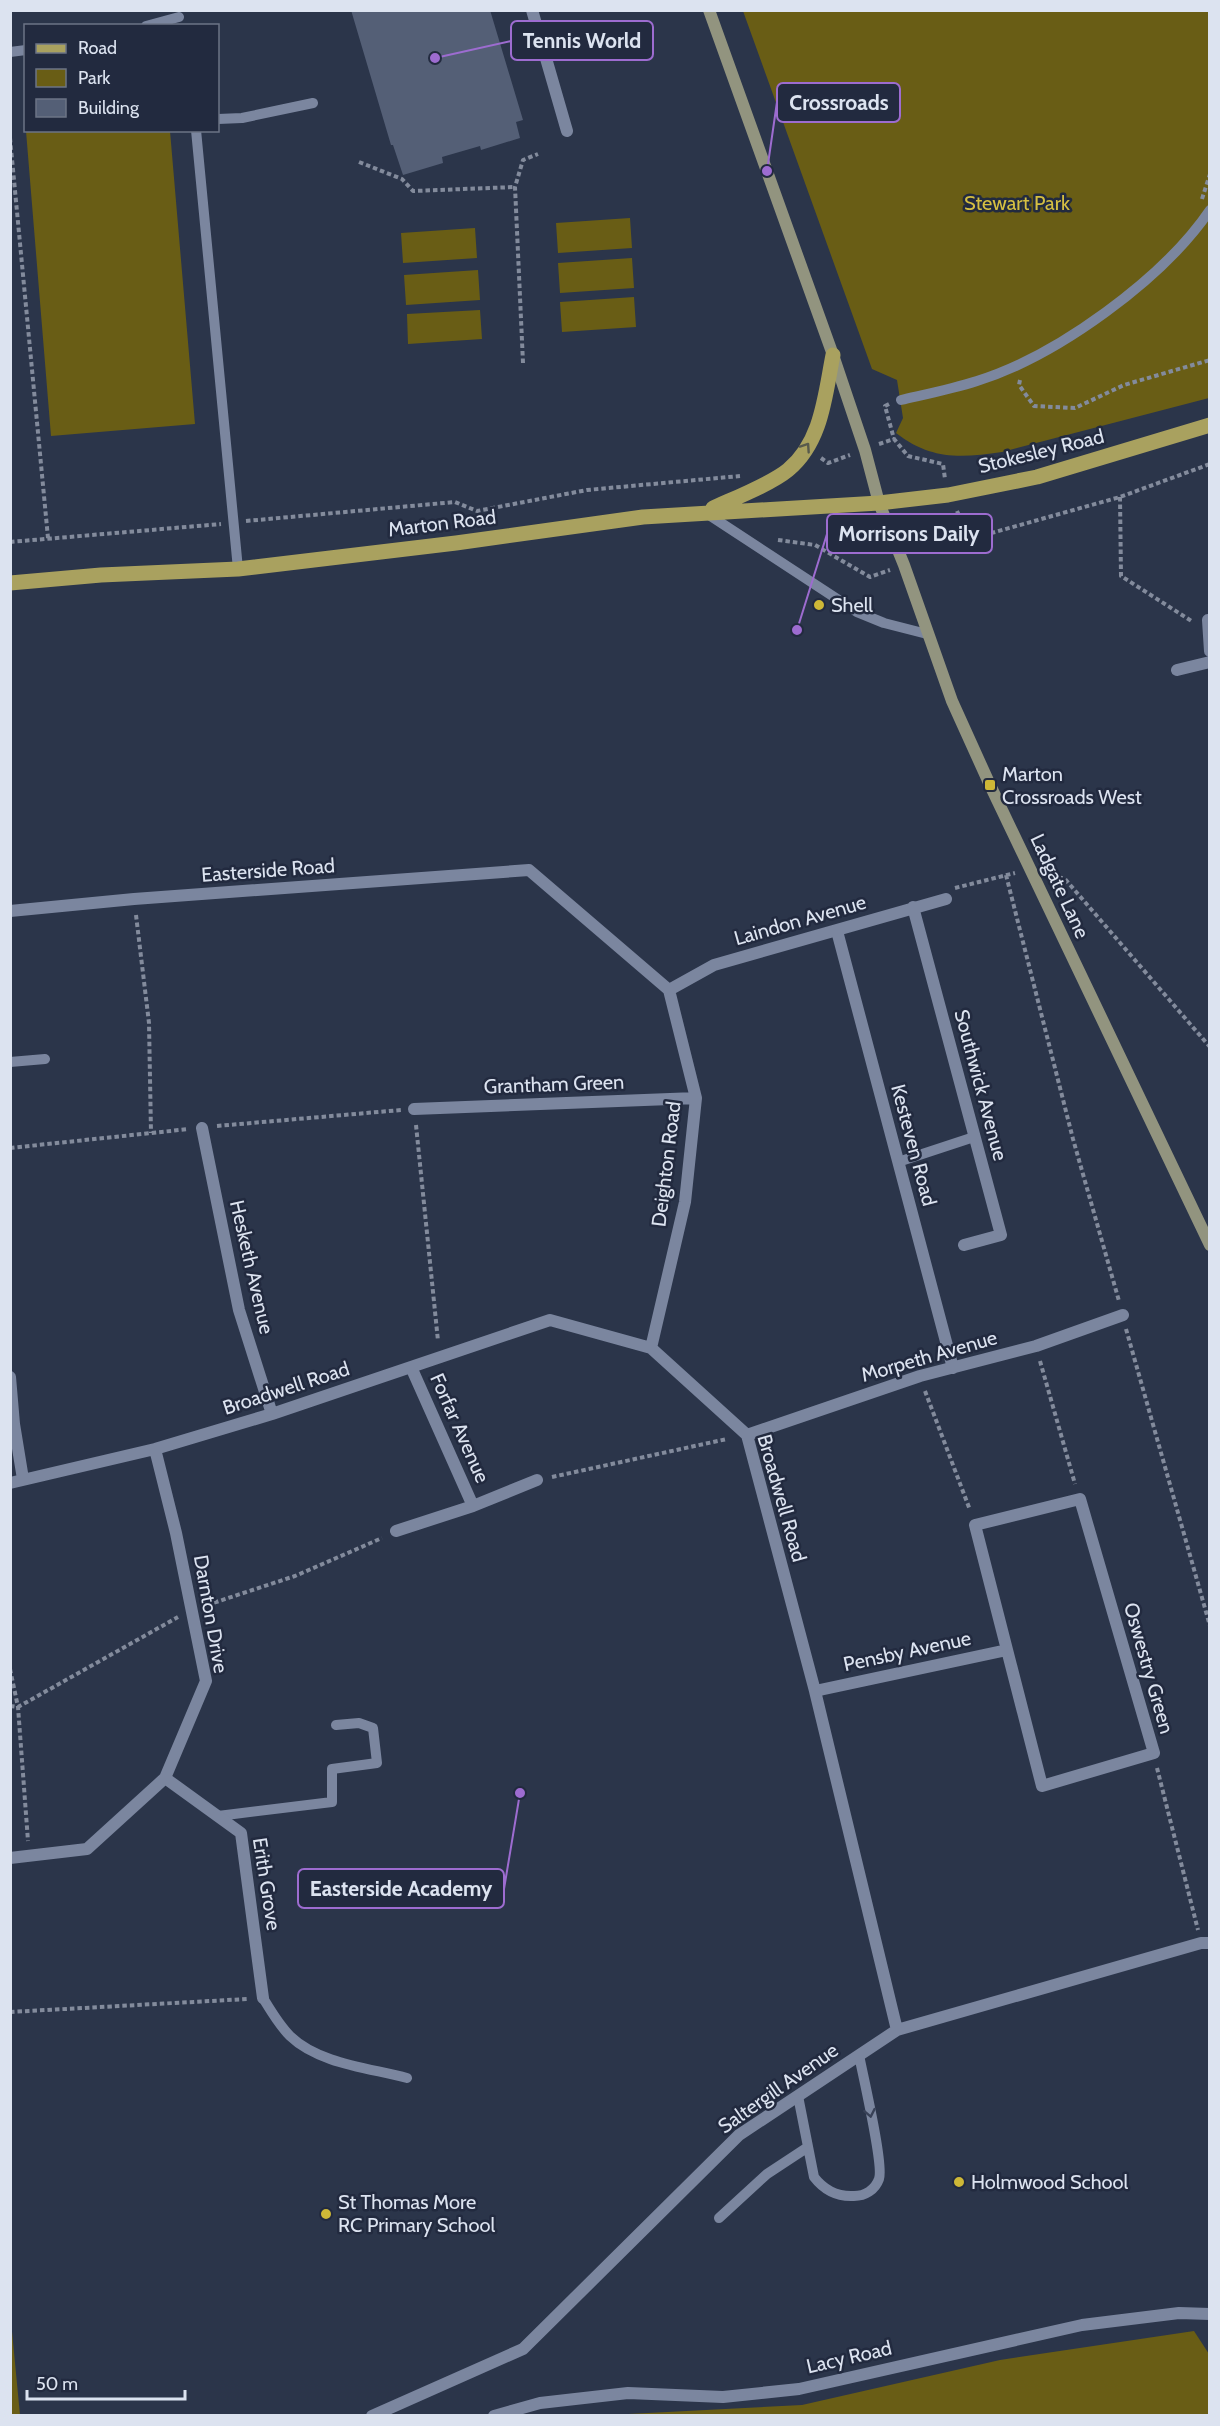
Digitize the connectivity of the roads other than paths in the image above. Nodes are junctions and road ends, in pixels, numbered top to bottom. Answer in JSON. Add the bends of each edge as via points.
{"nodes":[{"id":1,"x":532,"y":10,"type":"edge"},
{"id":2,"x":709,"y":10,"type":"edge"},
{"id":3,"x":181,"y":18,"type":"edge"},
{"id":4,"x":155,"y":24,"type":"edge"},
{"id":5,"x":313,"y":103,"type":"dead end"},
{"id":6,"x":219,"y":119,"type":"edge"},
{"id":7,"x":567,"y":131,"type":"dead end"},
{"id":8,"x":196,"y":132,"type":"edge"},
{"id":9,"x":1209,"y":210,"type":"edge"},
{"id":10,"x":833,"y":355,"type":"junction"},
{"id":11,"x":902,"y":400,"type":"road end"},
{"id":12,"x":1209,"y":424,"type":"edge"},
{"id":13,"x":879,"y":503,"type":"junction"},
{"id":14,"x":705,"y":512,"type":"junction"},
{"id":15,"x":238,"y":569,"type":"junction"},
{"id":16,"x":10,"y":583,"type":"edge"},
{"id":17,"x":1208,"y":620,"type":"road end"},
{"id":18,"x":927,"y":634,"type":"junction"},
{"id":19,"x":1209,"y":651,"type":"edge"},
{"id":20,"x":1209,"y":662,"type":"edge"},
{"id":21,"x":1177,"y":670,"type":"dead end"},
{"id":22,"x":946,"y":899,"type":"road end"},
{"id":23,"x":913,"y":907,"type":"junction"},
{"id":24,"x":10,"y":911,"type":"edge"},
{"id":25,"x":837,"y":931,"type":"junction"},
{"id":26,"x":669,"y":990,"type":"junction"},
{"id":27,"x":45,"y":1059,"type":"dead end"},
{"id":28,"x":10,"y":1062,"type":"edge"},
{"id":29,"x":696,"y":1098,"type":"junction"},
{"id":30,"x":414,"y":1109,"type":"road end"},
{"id":31,"x":202,"y":1128,"type":"road end"},
{"id":32,"x":974,"y":1137,"type":"junction"},
{"id":33,"x":898,"y":1162,"type":"junction"},
{"id":34,"x":964,"y":1245,"type":"dead end"},
{"id":35,"x":1209,"y":1245,"type":"edge"},
{"id":36,"x":1123,"y":1316,"type":"road end"},
{"id":37,"x":651,"y":1348,"type":"junction"},
{"id":38,"x":411,"y":1367,"type":"junction"},
{"id":39,"x":953,"y":1368,"type":"junction"},
{"id":40,"x":10,"y":1377,"type":"edge"},
{"id":41,"x":272,"y":1414,"type":"junction"},
{"id":42,"x":747,"y":1435,"type":"junction"},
{"id":43,"x":155,"y":1449,"type":"junction"},
{"id":44,"x":23,"y":1479,"type":"junction"},
{"id":45,"x":537,"y":1480,"type":"road end"},
{"id":46,"x":10,"y":1483,"type":"edge"},
{"id":47,"x":473,"y":1506,"type":"junction"},
{"id":48,"x":396,"y":1531,"type":"dead end"},
{"id":49,"x":1007,"y":1650,"type":"junction"},
{"id":50,"x":815,"y":1691,"type":"junction"},
{"id":51,"x":336,"y":1725,"type":"dead end"},
{"id":52,"x":165,"y":1778,"type":"junction"},
{"id":53,"x":218,"y":1816,"type":"junction"},
{"id":54,"x":10,"y":1858,"type":"edge"},
{"id":55,"x":1205,"y":1943,"type":"edge"},
{"id":56,"x":263,"y":1998,"type":"joint"},
{"id":57,"x":897,"y":2030,"type":"junction"},
{"id":58,"x":859,"y":2055,"type":"junction"},
{"id":59,"x":407,"y":2078,"type":"dead end"},
{"id":60,"x":798,"y":2096,"type":"junction"},
{"id":61,"x":808,"y":2147,"type":"junction"},
{"id":62,"x":719,"y":2218,"type":"dead end"},
{"id":63,"x":1209,"y":2314,"type":"edge"},
{"id":64,"x":372,"y":2415,"type":"edge"},
{"id":65,"x":494,"y":2415,"type":"edge"}],
"edges":[{"from":1,"to":7,"type":"street"},
{"from":2,"to":10,"type":"main road","name":"Ladgate Lane"},
{"from":3,"to":4,"type":"lane"},
{"from":5,"to":6,"type":"lane"},
{"from":8,"to":15,"type":"lane"},
{"from":9,"to":11,"type":"lane","via":[[1176,252],[1087,325],[1025,361],[978,381]]},
{"from":10,"to":13,"type":"main road","name":"Ladgate Lane"},
{"from":14,"to":10,"type":"main road","one_way":true,"via":[[788,470],[807,448],[820,422]]},
{"from":12,"to":13,"type":"main road","name":"Stokesley Road","via":[[1036,477],[948,495]]},
{"from":13,"to":14,"type":"main road","name":"Marton Road"},
{"from":13,"to":18,"type":"main road","name":"Ladgate Lane"},
{"from":14,"to":15,"type":"main road","name":"Marton Road"},
{"from":14,"to":18,"type":"lane","via":[[857,612]]},
{"from":15,"to":16,"type":"main road","name":"Marton Road"},
{"from":17,"to":19,"type":"street"},
{"from":18,"to":35,"type":"main road","name":"Ladgate Lane","via":[[952,700]]},
{"from":20,"to":21,"type":"street"},
{"from":22,"to":23,"type":"street","name":"Laindon Avenue"},
{"from":23,"to":25,"type":"street","name":"Laindon Avenue"},
{"from":23,"to":32,"type":"street","name":"Southwick Avenue"},
{"from":24,"to":26,"type":"street","name":"Easterside Road","via":[[529,870]]},
{"from":25,"to":26,"type":"street","name":"Laindon Avenue","via":[[714,965]]},
{"from":25,"to":33,"type":"street","name":"Kesteven Road"},
{"from":26,"to":29,"type":"street","name":"Deighton Road"},
{"from":27,"to":28,"type":"lane"},
{"from":29,"to":30,"type":"street","name":"Grantham Green"},
{"from":29,"to":37,"type":"street","name":"Deighton Road","via":[[685,1202]]},
{"from":31,"to":41,"type":"street","name":"Hesketh Avenue","via":[[239,1310]]},
{"from":32,"to":33,"type":"lane"},
{"from":32,"to":34,"type":"street","name":"Southwick Avenue","via":[[1001,1235]]},
{"from":33,"to":39,"type":"street","name":"Kesteven Road"},
{"from":36,"to":39,"type":"street","name":"Morpeth Avenue","via":[[1036,1346]]},
{"from":37,"to":38,"type":"street","name":"Broadwell Road","via":[[550,1320]]},
{"from":37,"to":42,"type":"street","name":"Broadwell Road"},
{"from":38,"to":41,"type":"street","name":"Broadwell Road"},
{"from":38,"to":47,"type":"street","name":"Forfar Avenue"},
{"from":39,"to":42,"type":"street","name":"Morpeth Avenue"},
{"from":40,"to":44,"type":"street"},
{"from":41,"to":43,"type":"street","name":"Broadwell Road"},
{"from":42,"to":50,"type":"street","name":"Broadwell Road"},
{"from":43,"to":44,"type":"street","name":"Broadwell Road"},
{"from":43,"to":52,"type":"street","name":"Darnton Drive","via":[[206,1681]]},
{"from":44,"to":46,"type":"street","name":"Broadwell Road"},
{"from":45,"to":47,"type":"street"},
{"from":47,"to":48,"type":"street"},
{"from":49,"to":49,"type":"street","name":"Oswestry Green","via":[[975,1525],[1080,1499],[1154,1753],[1042,1785]]},
{"from":49,"to":50,"type":"street","name":"Pensby Avenue"},
{"from":50,"to":57,"type":"street","name":"Broadwell Road"},
{"from":51,"to":53,"type":"lane","via":[[359,1723],[373,1728],[377,1763],[332,1769],[332,1802]]},
{"from":52,"to":53,"type":"street","name":"Erith Grove"},
{"from":52,"to":54,"type":"street","name":"Darnton Drive","via":[[87,1849]]},
{"from":53,"to":56,"type":"street","name":"Erith Grove","via":[[241,1833]]},
{"from":55,"to":57,"type":"street","name":"Saltergill Avenue"},
{"from":56,"to":59,"type":"lane","via":[[276,2020],[306,2048]]},
{"from":57,"to":58,"type":"street","name":"Saltergill Avenue"},
{"from":58,"to":60,"type":"street","name":"Saltergill Avenue"},
{"from":58,"to":61,"type":"lane","one_way":true,"via":[[880,2178],[862,2196],[842,2197],[822,2187],[814,2177]]},
{"from":60,"to":61,"type":"lane"},
{"from":60,"to":64,"type":"street","name":"Saltergill Avenue","via":[[739,2135],[523,2349]]},
{"from":61,"to":62,"type":"lane","via":[[767,2174]]},
{"from":63,"to":65,"type":"street","name":"Lacy Road","via":[[1179,2313],[1082,2325],[799,2388],[723,2397],[628,2393],[540,2403]]}]}
